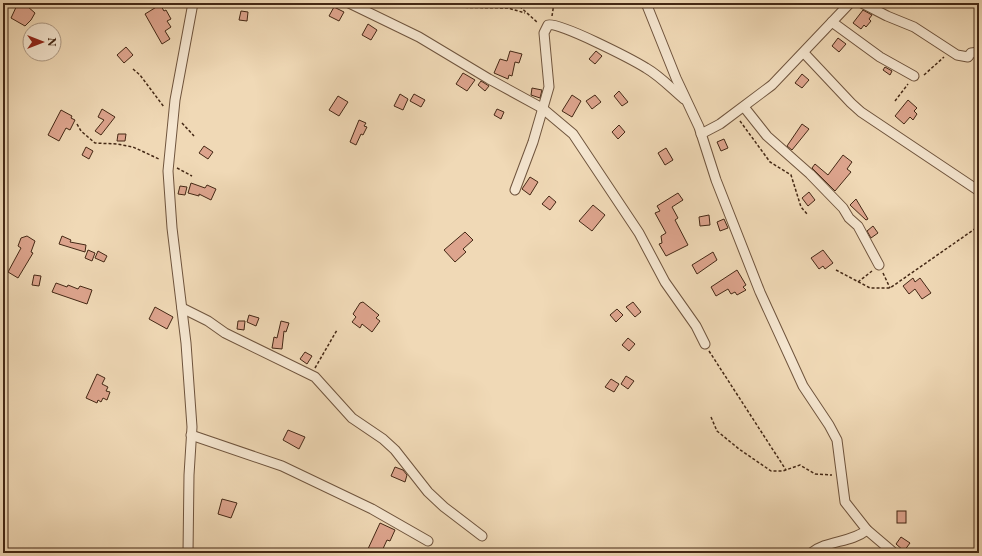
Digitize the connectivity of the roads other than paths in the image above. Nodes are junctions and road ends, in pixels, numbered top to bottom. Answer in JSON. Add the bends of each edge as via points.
{"nodes":[{"id":1,"x":193,"y":3,"type":"edge"},
{"id":2,"x":349,"y":3,"type":"edge"},
{"id":3,"x":646,"y":3,"type":"edge"},
{"id":4,"x":850,"y":3,"type":"edge"},
{"id":5,"x":862,"y":3,"type":"edge"},
{"id":6,"x":832,"y":22,"type":"junction"},
{"id":7,"x":564,"y":28,"type":"junction"},
{"id":8,"x":545,"y":43,"type":"junction"},
{"id":9,"x":804,"y":52,"type":"junction"},
{"id":10,"x":979,"y":52,"type":"edge"},
{"id":11,"x":914,"y":76,"type":"road end"},
{"id":12,"x":686,"y":100,"type":"junction"},
{"id":13,"x":744,"y":107,"type":"junction"},
{"id":14,"x":542,"y":108,"type":"junction"},
{"id":15,"x":701,"y":134,"type":"junction"},
{"id":16,"x":515,"y":190,"type":"dead end"},
{"id":17,"x":979,"y":191,"type":"edge"},
{"id":18,"x":878,"y":265,"type":"road end"},
{"id":19,"x":182,"y":308,"type":"junction"},
{"id":20,"x":705,"y":344,"type":"road end"},
{"id":21,"x":191,"y":435,"type":"junction"},
{"id":22,"x":867,"y":530,"type":"junction"},
{"id":23,"x":482,"y":536,"type":"dead end"},
{"id":24,"x":428,"y":542,"type":"dead end"},
{"id":25,"x":188,"y":553,"type":"edge"},
{"id":26,"x":811,"y":553,"type":"edge"},
{"id":27,"x":894,"y":553,"type":"edge"}],
"edges":[{"from":1,"to":19,"type":"street","via":[[173,115],[169,163],[172,228]]},
{"from":2,"to":14,"type":"street","via":[[419,37]]},
{"from":3,"to":12,"type":"street"},
{"from":4,"to":6,"type":"street"},
{"from":5,"to":10,"type":"street","via":[[914,27],[950,52],[964,57]]},
{"from":6,"to":9,"type":"street"},
{"from":6,"to":11,"type":"street","via":[[880,57]]},
{"from":7,"to":8,"type":"street","via":[[556,29]]},
{"from":7,"to":8,"type":"street","via":[[548,26]]},
{"from":7,"to":12,"type":"street","via":[[647,68]]},
{"from":8,"to":14,"type":"street","via":[[549,86]]},
{"from":9,"to":13,"type":"street","via":[[775,83]]},
{"from":9,"to":17,"type":"street","via":[[850,103]]},
{"from":12,"to":15,"type":"street"},
{"from":13,"to":15,"type":"street"},
{"from":13,"to":18,"type":"street","via":[[767,136],[843,208],[858,226]]},
{"from":14,"to":16,"type":"street","via":[[533,142]]},
{"from":14,"to":20,"type":"street","via":[[573,134],[586,152],[639,233],[665,282],[696,326]]},
{"from":15,"to":22,"type":"street","via":[[716,180],[760,292],[803,386],[837,440],[845,502]]},
{"from":19,"to":21,"type":"street"},
{"from":19,"to":23,"type":"street","via":[[225,333],[315,377],[352,418],[395,450],[433,497]]},
{"from":21,"to":24,"type":"street","via":[[282,466],[372,509]]},
{"from":21,"to":25,"type":"street"},
{"from":22,"to":26,"type":"street","via":[[860,536],[817,548]]},
{"from":22,"to":27,"type":"street"}]}
